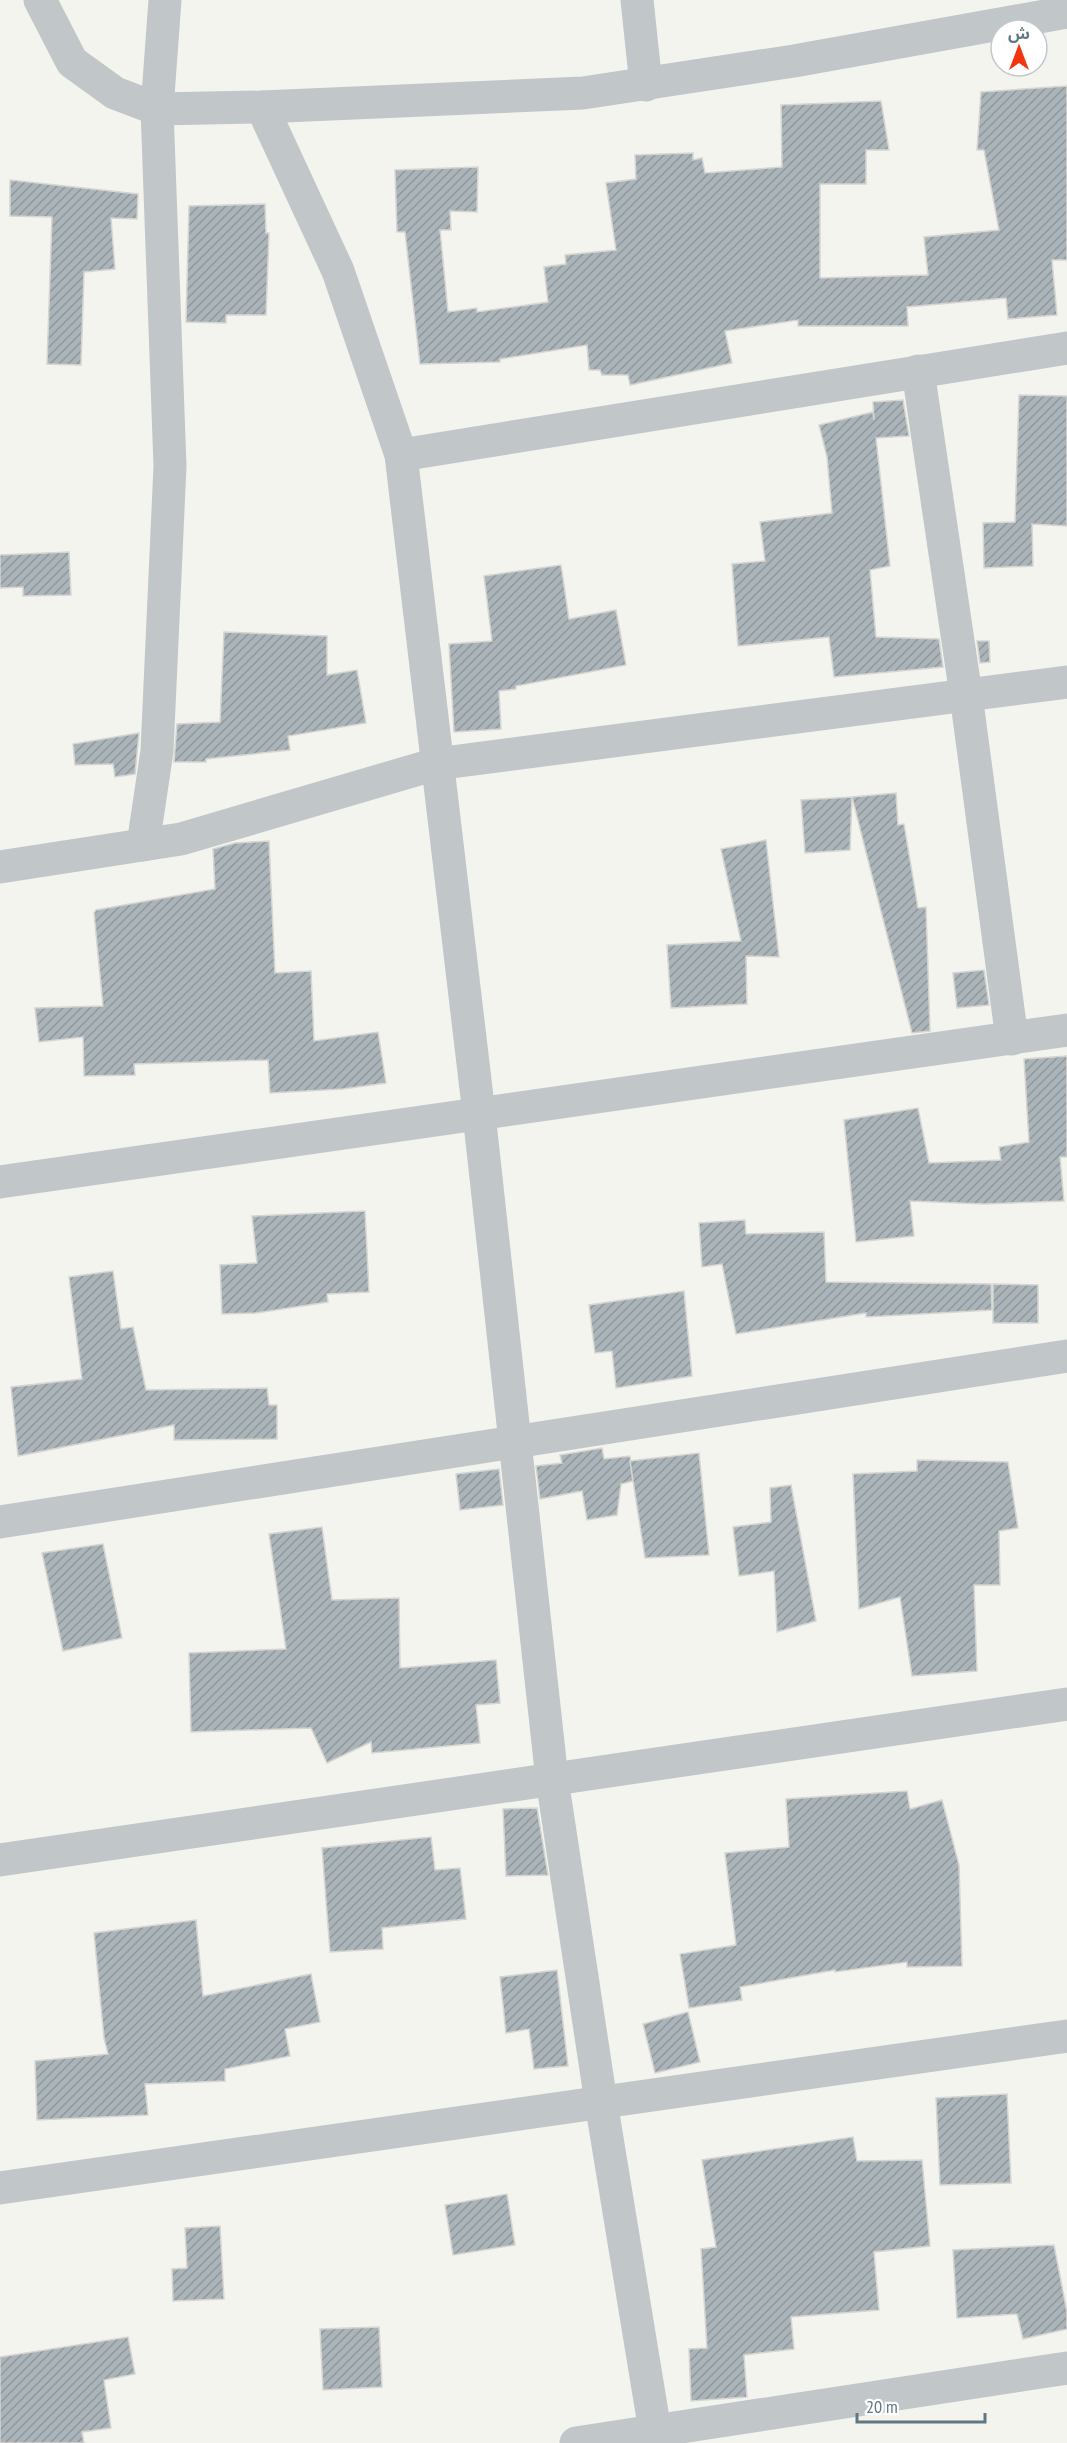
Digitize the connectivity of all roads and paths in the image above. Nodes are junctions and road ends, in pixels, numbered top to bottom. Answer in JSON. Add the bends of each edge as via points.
{"nodes":[{"id":1,"x":40,"y":0,"type":"edge"},
{"id":2,"x":165,"y":0,"type":"edge"},
{"id":3,"x":638,"y":0,"type":"edge"},
{"id":4,"x":1067,"y":12,"type":"edge"},
{"id":5,"x":646,"y":85,"type":"junction"},
{"id":6,"x":262,"y":107,"type":"junction"},
{"id":7,"x":157,"y":109,"type":"junction"},
{"id":8,"x":1067,"y":348,"type":"edge"},
{"id":9,"x":918,"y":371,"type":"junction"},
{"id":10,"x":401,"y":455,"type":"junction"},
{"id":11,"x":1067,"y":682,"type":"edge"},
{"id":12,"x":966,"y":695,"type":"junction"},
{"id":13,"x":436,"y":764,"type":"junction"},
{"id":14,"x":143,"y":845,"type":"junction"},
{"id":15,"x":0,"y":867,"type":"edge"},
{"id":16,"x":1067,"y":1030,"type":"edge"},
{"id":17,"x":1012,"y":1039,"type":"junction"},
{"id":18,"x":479,"y":1114,"type":"junction"},
{"id":19,"x":0,"y":1182,"type":"edge"},
{"id":20,"x":1067,"y":1356,"type":"edge"},
{"id":21,"x":514,"y":1440,"type":"junction"},
{"id":22,"x":0,"y":1522,"type":"edge"},
{"id":23,"x":1067,"y":1704,"type":"edge"},
{"id":24,"x":552,"y":1779,"type":"junction"},
{"id":25,"x":0,"y":1860,"type":"edge"},
{"id":26,"x":1067,"y":2036,"type":"edge"},
{"id":27,"x":601,"y":2102,"type":"junction"},
{"id":28,"x":0,"y":2188,"type":"edge"},
{"id":29,"x":1067,"y":2368,"type":"edge"},
{"id":30,"x":656,"y":2438,"type":"edge"},
{"id":31,"x":576,"y":2443,"type":"edge"}],
"edges":[{"from":1,"to":7,"type":"street","via":[[72,62],[115,93]]},
{"from":2,"to":7,"type":"street"},
{"from":3,"to":5,"type":"street"},
{"from":4,"to":5,"type":"street"},
{"from":5,"to":6,"type":"street","via":[[583,93]]},
{"from":6,"to":7,"type":"street"},
{"from":6,"to":10,"type":"street","via":[[338,272]]},
{"from":7,"to":14,"type":"street","via":[[170,466],[157,751]]},
{"from":8,"to":9,"type":"street"},
{"from":9,"to":10,"type":"street"},
{"from":9,"to":12,"type":"street"},
{"from":10,"to":13,"type":"street"},
{"from":11,"to":12,"type":"street"},
{"from":12,"to":13,"type":"street"},
{"from":12,"to":17,"type":"street"},
{"from":13,"to":14,"type":"street","via":[[181,839]]},
{"from":13,"to":18,"type":"street"},
{"from":14,"to":15,"type":"street"},
{"from":16,"to":17,"type":"street"},
{"from":17,"to":18,"type":"street"},
{"from":18,"to":19,"type":"street"},
{"from":18,"to":21,"type":"street"},
{"from":20,"to":21,"type":"street"},
{"from":21,"to":22,"type":"street"},
{"from":21,"to":24,"type":"street"},
{"from":23,"to":24,"type":"street"},
{"from":24,"to":25,"type":"street"},
{"from":24,"to":27,"type":"street"},
{"from":26,"to":27,"type":"street"},
{"from":27,"to":28,"type":"street"},
{"from":27,"to":30,"type":"street"},
{"from":29,"to":30,"type":"street"},
{"from":30,"to":31,"type":"street"}]}
